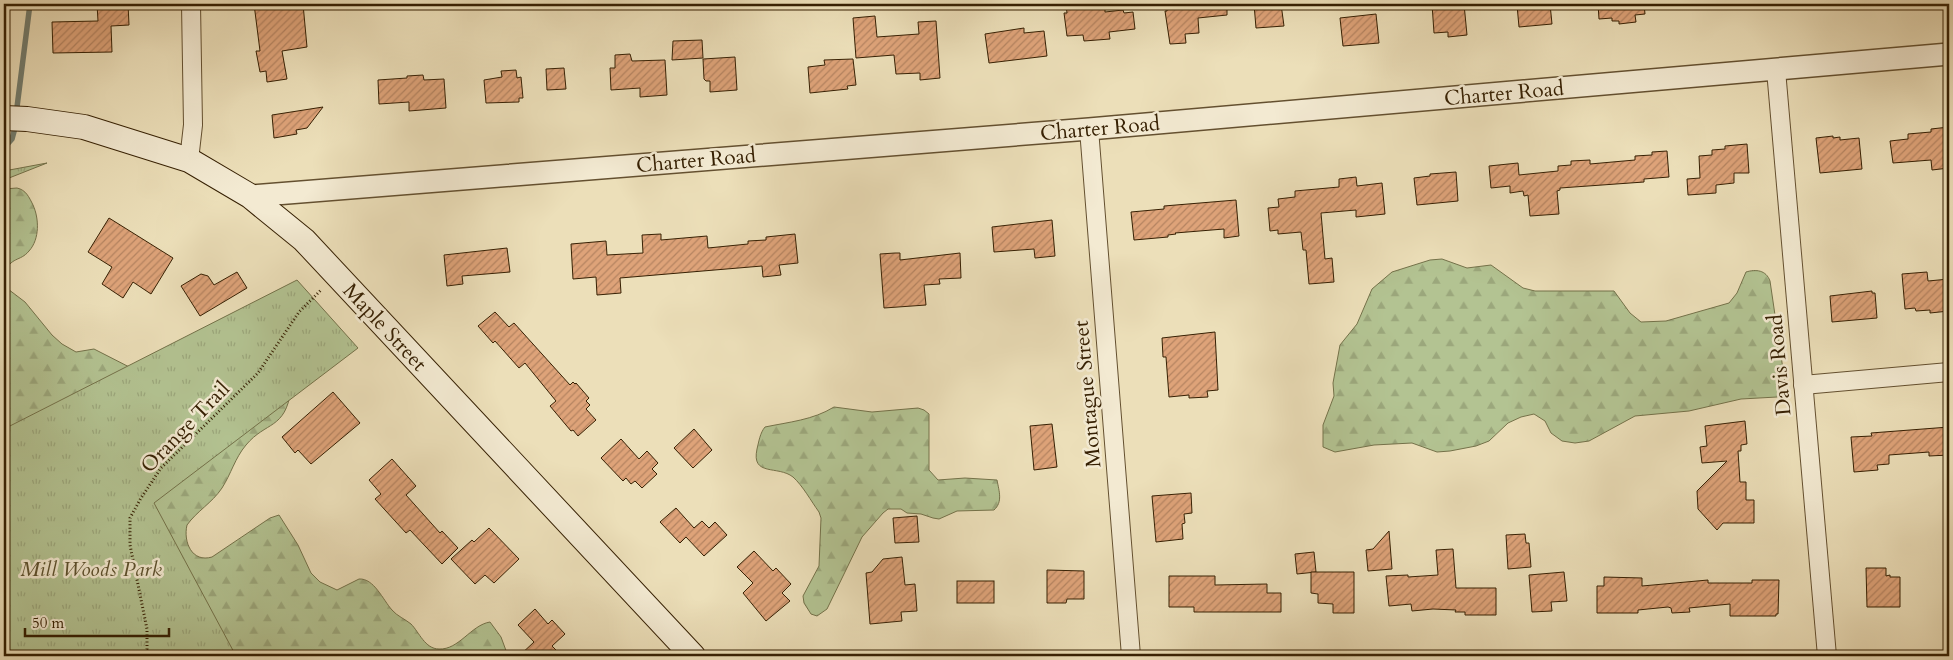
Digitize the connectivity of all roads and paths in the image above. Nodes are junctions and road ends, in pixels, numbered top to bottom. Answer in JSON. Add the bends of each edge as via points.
{"nodes":[{"id":1,"x":191,"y":4,"type":"edge"},
{"id":2,"x":1949,"y":54,"type":"edge"},
{"id":3,"x":1776,"y":70,"type":"junction"},
{"id":4,"x":4,"y":118,"type":"edge"},
{"id":5,"x":1089,"y":129,"type":"junction"},
{"id":6,"x":189,"y":160,"type":"junction"},
{"id":7,"x":250,"y":196,"type":"junction"},
{"id":8,"x":337,"y":275,"type":"junction"},
{"id":9,"x":1949,"y":372,"type":"edge"},
{"id":10,"x":1803,"y":385,"type":"junction"},
{"id":11,"x":144,"y":656,"type":"edge"},
{"id":12,"x":693,"y":656,"type":"edge"},
{"id":13,"x":1131,"y":656,"type":"edge"},
{"id":14,"x":1827,"y":656,"type":"edge"}],
"edges":[{"from":1,"to":6,"type":"street","via":[[193,125]]},
{"from":2,"to":3,"type":"street","name":"Charter Road"},
{"from":3,"to":5,"type":"street","name":"Charter Road"},
{"from":3,"to":10,"type":"street","name":"Davis Road"},
{"from":4,"to":6,"type":"main road","name":"Maple Street","via":[[84,127]]},
{"from":5,"to":7,"type":"street","name":"Charter Road"},
{"from":5,"to":13,"type":"street","name":"Montague Street"},
{"from":6,"to":7,"type":"main road","name":"Maple Street"},
{"from":7,"to":8,"type":"main road","name":"Maple Street","via":[[304,240]]},
{"from":8,"to":11,"type":"path","name":"Orange Trail","via":[[300,312],[258,373],[161,468],[130,518],[130,545],[147,629]]},
{"from":8,"to":12,"type":"main road","name":"Maple Street"},
{"from":9,"to":10,"type":"street"},
{"from":10,"to":14,"type":"street","name":"Davis Road"}]}
